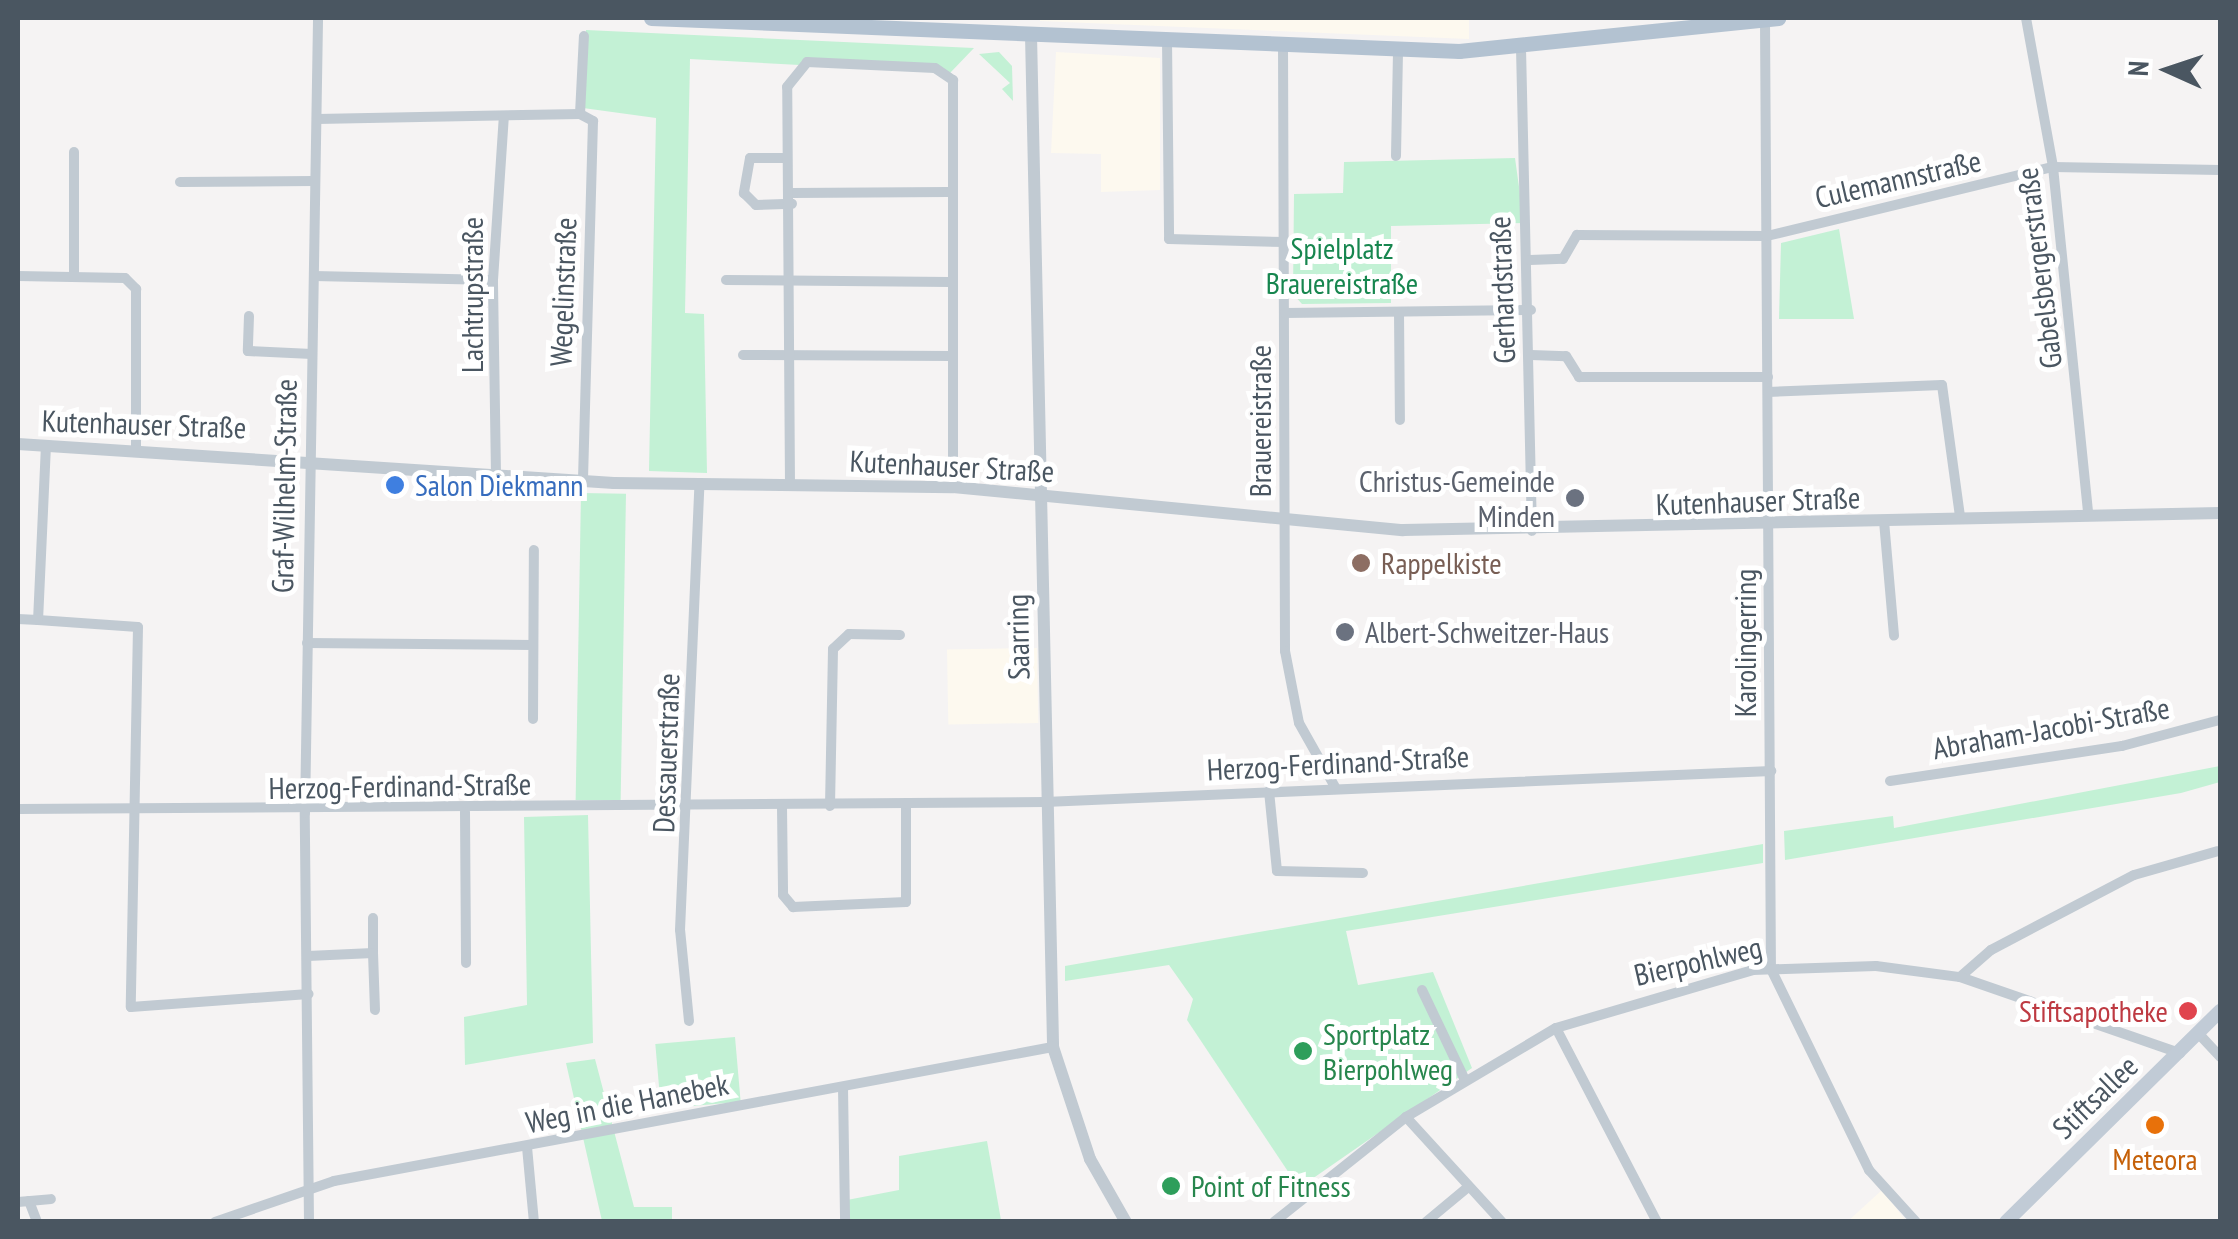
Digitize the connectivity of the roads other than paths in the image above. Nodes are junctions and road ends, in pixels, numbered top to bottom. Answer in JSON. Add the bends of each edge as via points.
{"nodes":[{"id":1,"x":318,"y":18,"type":"edge"},
{"id":2,"x":650,"y":18,"type":"edge"},
{"id":3,"x":1032,"y":18,"type":"edge"},
{"id":4,"x":2026,"y":18,"type":"edge"},
{"id":5,"x":1771,"y":20,"type":"edge"},
{"id":6,"x":1031,"y":35,"type":"junction"},
{"id":7,"x":584,"y":36,"type":"dead end"},
{"id":8,"x":1167,"y":39,"type":"junction"},
{"id":9,"x":1283,"y":44,"type":"junction"},
{"id":10,"x":1398,"y":48,"type":"junction"},
{"id":11,"x":1520,"y":48,"type":"junction"},
{"id":12,"x":580,"y":114,"type":"junction"},
{"id":13,"x":504,"y":116,"type":"junction"},
{"id":14,"x":316,"y":119,"type":"junction"},
{"id":15,"x":74,"y":152,"type":"dead end"},
{"id":16,"x":1396,"y":156,"type":"dead end"},
{"id":17,"x":786,"y":158,"type":"junction"},
{"id":18,"x":2054,"y":168,"type":"junction"},
{"id":19,"x":2220,"y":170,"type":"edge"},
{"id":20,"x":313,"y":181,"type":"junction"},
{"id":21,"x":180,"y":182,"type":"dead end"},
{"id":22,"x":948,"y":192,"type":"junction"},
{"id":23,"x":792,"y":199,"type":"junction"},
{"id":24,"x":1767,"y":236,"type":"junction"},
{"id":25,"x":1285,"y":242,"type":"junction"},
{"id":26,"x":1530,"y":260,"type":"junction"},
{"id":27,"x":18,"y":276,"type":"edge"},
{"id":28,"x":314,"y":276,"type":"junction"},
{"id":29,"x":74,"y":278,"type":"junction"},
{"id":30,"x":494,"y":280,"type":"junction"},
{"id":31,"x":726,"y":280,"type":"dead end"},
{"id":32,"x":792,"y":281,"type":"junction"},
{"id":33,"x":950,"y":282,"type":"junction"},
{"id":34,"x":1531,"y":310,"type":"junction"},
{"id":35,"x":1399,"y":312,"type":"junction"},
{"id":36,"x":1284,"y":313,"type":"junction"},
{"id":37,"x":249,"y":316,"type":"dead end"},
{"id":38,"x":312,"y":354,"type":"junction"},
{"id":39,"x":743,"y":354,"type":"dead end"},
{"id":40,"x":1531,"y":355,"type":"junction"},
{"id":41,"x":791,"y":356,"type":"junction"},
{"id":42,"x":951,"y":356,"type":"junction"},
{"id":43,"x":1768,"y":378,"type":"junction"},
{"id":44,"x":1768,"y":392,"type":"junction"},
{"id":45,"x":1400,"y":420,"type":"dead end"},
{"id":46,"x":18,"y":444,"type":"edge"},
{"id":47,"x":46,"y":445,"type":"junction"},
{"id":48,"x":136,"y":448,"type":"junction"},
{"id":49,"x":309,"y":457,"type":"junction"},
{"id":50,"x":496,"y":475,"type":"junction"},
{"id":51,"x":582,"y":482,"type":"junction"},
{"id":52,"x":790,"y":485,"type":"junction"},
{"id":53,"x":700,"y":486,"type":"junction"},
{"id":54,"x":953,"y":488,"type":"junction"},
{"id":55,"x":1041,"y":493,"type":"junction"},
{"id":56,"x":2220,"y":513,"type":"edge"},
{"id":57,"x":2088,"y":514,"type":"junction"},
{"id":58,"x":1960,"y":517,"type":"junction"},
{"id":59,"x":1284,"y":520,"type":"junction"},
{"id":60,"x":1884,"y":521,"type":"junction"},
{"id":61,"x":1770,"y":528,"type":"junction"},
{"id":62,"x":1532,"y":530,"type":"junction"},
{"id":63,"x":534,"y":550,"type":"dead end"},
{"id":64,"x":18,"y":619,"type":"edge"},
{"id":65,"x":38,"y":620,"type":"junction"},
{"id":66,"x":900,"y":635,"type":"dead end"},
{"id":67,"x":1894,"y":636,"type":"dead end"},
{"id":68,"x":306,"y":643,"type":"junction"},
{"id":69,"x":533,"y":644,"type":"junction"},
{"id":70,"x":533,"y":719,"type":"dead end"},
{"id":71,"x":2220,"y":720,"type":"edge"},
{"id":72,"x":1772,"y":771,"type":"junction"},
{"id":73,"x":1890,"y":781,"type":"dead end"},
{"id":74,"x":1335,"y":787,"type":"junction"},
{"id":75,"x":1270,"y":791,"type":"junction"},
{"id":76,"x":1045,"y":802,"type":"junction"},
{"id":77,"x":906,"y":805,"type":"junction"},
{"id":78,"x":830,"y":806,"type":"junction"},
{"id":79,"x":782,"y":807,"type":"junction"},
{"id":80,"x":18,"y":808,"type":"edge"},
{"id":81,"x":691,"y":808,"type":"junction"},
{"id":82,"x":131,"y":812,"type":"junction"},
{"id":83,"x":464,"y":812,"type":"junction"},
{"id":84,"x":304,"y":813,"type":"junction"},
{"id":85,"x":2218,"y":851,"type":"edge"},
{"id":86,"x":1363,"y":873,"type":"dead end"},
{"id":87,"x":372,"y":918,"type":"dead end"},
{"id":88,"x":373,"y":953,"type":"junction"},
{"id":89,"x":308,"y":956,"type":"junction"},
{"id":90,"x":466,"y":963,"type":"dead end"},
{"id":91,"x":1771,"y":969,"type":"junction"},
{"id":92,"x":1960,"y":977,"type":"junction"},
{"id":93,"x":1422,"y":990,"type":"dead end"},
{"id":94,"x":308,"y":994,"type":"junction"},
{"id":95,"x":375,"y":1010,"type":"dead end"},
{"id":96,"x":2220,"y":1011,"type":"edge"},
{"id":97,"x":689,"y":1020,"type":"dead end"},
{"id":98,"x":1556,"y":1028,"type":"junction"},
{"id":99,"x":2198,"y":1033,"type":"junction"},
{"id":100,"x":1053,"y":1047,"type":"junction"},
{"id":101,"x":2180,"y":1052,"type":"junction"},
{"id":102,"x":2220,"y":1057,"type":"edge"},
{"id":103,"x":1465,"y":1080,"type":"junction"},
{"id":104,"x":843,"y":1088,"type":"junction"},
{"id":105,"x":1406,"y":1117,"type":"junction"},
{"id":106,"x":527,"y":1148,"type":"junction"},
{"id":107,"x":1468,"y":1187,"type":"junction"},
{"id":108,"x":310,"y":1188,"type":"junction"},
{"id":109,"x":51,"y":1199,"type":"dead end"},
{"id":110,"x":23,"y":1202,"type":"edge"},
{"id":111,"x":37,"y":1222,"type":"edge"},
{"id":112,"x":215,"y":1222,"type":"edge"},
{"id":113,"x":309,"y":1222,"type":"edge"},
{"id":114,"x":534,"y":1222,"type":"edge"},
{"id":115,"x":845,"y":1222,"type":"edge"},
{"id":116,"x":1126,"y":1222,"type":"edge"},
{"id":117,"x":1274,"y":1222,"type":"edge"},
{"id":118,"x":1426,"y":1222,"type":"edge"},
{"id":119,"x":1502,"y":1222,"type":"edge"},
{"id":120,"x":1657,"y":1222,"type":"edge"},
{"id":121,"x":1916,"y":1222,"type":"edge"},
{"id":122,"x":2006,"y":1222,"type":"edge"}],
"edges":[{"from":1,"to":14,"type":"street","name":"Graf-Wilhelm-Straße"},
{"from":2,"to":6,"type":"main road"},
{"from":3,"to":6,"type":"street"},
{"from":4,"to":18,"type":"street","name":"Gabelsbergerstraße"},
{"from":5,"to":11,"type":"main road"},
{"from":5,"to":24,"type":"street","name":"Karolingerring"},
{"from":6,"to":8,"type":"main road"},
{"from":6,"to":55,"type":"street","name":"Saarring"},
{"from":7,"to":12,"type":"street"},
{"from":8,"to":9,"type":"main road"},
{"from":8,"to":25,"type":"street","via":[[1169,239]]},
{"from":9,"to":10,"type":"main road"},
{"from":9,"to":25,"type":"street","name":"Brauereistraße"},
{"from":10,"to":11,"type":"main road"},
{"from":10,"to":16,"type":"street"},
{"from":11,"to":26,"type":"street","name":"Gerhardstraße"},
{"from":12,"to":13,"type":"street"},
{"from":12,"to":51,"type":"street","name":"Wegelinstraße","via":[[593,121]]},
{"from":13,"to":14,"type":"street"},
{"from":13,"to":30,"type":"street","name":"Lachtrupstraße"},
{"from":14,"to":20,"type":"street","name":"Graf-Wilhelm-Straße"},
{"from":15,"to":29,"type":"street"},
{"from":17,"to":22,"type":"street","via":[[788,77],[798,64],[936,68],[956,89]]},
{"from":17,"to":23,"type":"street"},
{"from":17,"to":23,"type":"street","via":[[750,158],[744,193],[756,205]]},
{"from":18,"to":19,"type":"street","name":"Culemannstraße"},
{"from":18,"to":24,"type":"street","name":"Culemannstraße"},
{"from":18,"to":57,"type":"street","name":"Gabelsbergerstraße"},
{"from":20,"to":21,"type":"street"},
{"from":20,"to":28,"type":"street","name":"Graf-Wilhelm-Straße"},
{"from":22,"to":23,"type":"street"},
{"from":22,"to":33,"type":"street"},
{"from":23,"to":32,"type":"street"},
{"from":24,"to":26,"type":"street","name":"Culemannstraße","via":[[1577,236],[1563,259]]},
{"from":24,"to":43,"type":"street","name":"Karolingerring"},
{"from":25,"to":36,"type":"street","name":"Brauereistraße"},
{"from":26,"to":34,"type":"street","name":"Gerhardstraße"},
{"from":27,"to":29,"type":"street"},
{"from":28,"to":30,"type":"street"},
{"from":28,"to":38,"type":"street","name":"Graf-Wilhelm-Straße"},
{"from":29,"to":48,"type":"street","via":[[125,278],[136,289]]},
{"from":30,"to":50,"type":"street","name":"Lachtrupstraße"},
{"from":31,"to":32,"type":"street"},
{"from":32,"to":33,"type":"street"},
{"from":32,"to":41,"type":"street"},
{"from":33,"to":42,"type":"street"},
{"from":34,"to":35,"type":"street"},
{"from":34,"to":40,"type":"street","name":"Gerhardstraße"},
{"from":35,"to":36,"type":"street"},
{"from":35,"to":45,"type":"street"},
{"from":36,"to":59,"type":"street","name":"Brauereistraße"},
{"from":37,"to":38,"type":"street","via":[[248,351]]},
{"from":38,"to":49,"type":"street","name":"Graf-Wilhelm-Straße"},
{"from":39,"to":41,"type":"street"},
{"from":40,"to":43,"type":"street","via":[[1566,356],[1578,377]]},
{"from":40,"to":62,"type":"street","name":"Gerhardstraße"},
{"from":41,"to":42,"type":"street"},
{"from":41,"to":52,"type":"street"},
{"from":42,"to":54,"type":"street"},
{"from":43,"to":44,"type":"street","name":"Karolingerring"},
{"from":44,"to":58,"type":"street","via":[[1942,385]]},
{"from":44,"to":61,"type":"street","name":"Karolingerring"},
{"from":46,"to":47,"type":"street","name":"Kutenhauser Straße"},
{"from":47,"to":48,"type":"street","name":"Kutenhauser Straße"},
{"from":47,"to":65,"type":"street"},
{"from":48,"to":49,"type":"street","name":"Kutenhauser Straße"},
{"from":49,"to":50,"type":"street","name":"Kutenhauser Straße"},
{"from":49,"to":68,"type":"street","name":"Graf-Wilhelm-Straße"},
{"from":50,"to":51,"type":"street","name":"Kutenhauser Straße"},
{"from":51,"to":53,"type":"street","name":"Kutenhauser Straße"},
{"from":52,"to":53,"type":"street","name":"Kutenhauser Straße"},
{"from":52,"to":54,"type":"street","name":"Kutenhauser Straße"},
{"from":53,"to":81,"type":"street","name":"Dessauerstraße"},
{"from":54,"to":55,"type":"street","name":"Kutenhauser Straße"},
{"from":55,"to":59,"type":"street","name":"Kutenhauser Straße"},
{"from":55,"to":76,"type":"street","name":"Saarring"},
{"from":56,"to":57,"type":"street","name":"Kutenhauser Straße"},
{"from":57,"to":58,"type":"street","name":"Kutenhauser Straße"},
{"from":58,"to":60,"type":"street","name":"Kutenhauser Straße"},
{"from":59,"to":62,"type":"street","name":"Kutenhauser Straße"},
{"from":59,"to":74,"type":"street","name":"Brauereistraße","via":[[1290,689]]},
{"from":60,"to":61,"type":"street","name":"Kutenhauser Straße"},
{"from":60,"to":67,"type":"street","name":"Kutenhauser Straße"},
{"from":61,"to":62,"type":"street","name":"Kutenhauser Straße"},
{"from":61,"to":72,"type":"street","name":"Karolingerring"},
{"from":63,"to":69,"type":"street"},
{"from":64,"to":65,"type":"street"},
{"from":65,"to":82,"type":"street","via":[[138,627]]},
{"from":66,"to":78,"type":"street","via":[[849,634],[833,649]]},
{"from":68,"to":69,"type":"street"},
{"from":68,"to":84,"type":"street","name":"Graf-Wilhelm-Straße"},
{"from":69,"to":70,"type":"street"},
{"from":71,"to":73,"type":"street","name":"Abraham-Jacobi-Straße","via":[[2122,746]]},
{"from":72,"to":74,"type":"street","name":"Herzog-Ferdinand-Straße"},
{"from":72,"to":91,"type":"street","name":"Karolingerring"},
{"from":74,"to":75,"type":"street","name":"Herzog-Ferdinand-Straße"},
{"from":75,"to":76,"type":"street","name":"Herzog-Ferdinand-Straße"},
{"from":75,"to":86,"type":"street","via":[[1277,871]]},
{"from":76,"to":77,"type":"street","name":"Herzog-Ferdinand-Straße"},
{"from":76,"to":100,"type":"street","name":"Saarring"},
{"from":77,"to":78,"type":"street","name":"Herzog-Ferdinand-Straße"},
{"from":77,"to":79,"type":"street","via":[[906,902],[829,906],[786,904]]},
{"from":78,"to":79,"type":"street","name":"Herzog-Ferdinand-Straße"},
{"from":79,"to":81,"type":"street","name":"Herzog-Ferdinand-Straße"},
{"from":80,"to":82,"type":"street","name":"Herzog-Ferdinand-Straße"},
{"from":81,"to":83,"type":"street","name":"Herzog-Ferdinand-Straße"},
{"from":81,"to":97,"type":"street","name":"Dessauerstraße","via":[[680,930]]},
{"from":82,"to":84,"type":"street","name":"Herzog-Ferdinand-Straße"},
{"from":82,"to":94,"type":"street","via":[[131,1007]]},
{"from":83,"to":84,"type":"street","name":"Herzog-Ferdinand-Straße"},
{"from":83,"to":90,"type":"street"},
{"from":84,"to":89,"type":"street","name":"Graf-Wilhelm-Straße"},
{"from":85,"to":92,"type":"street","via":[[2134,875],[1991,950]]},
{"from":87,"to":88,"type":"street"},
{"from":88,"to":89,"type":"street"},
{"from":88,"to":95,"type":"street"},
{"from":89,"to":94,"type":"street","name":"Graf-Wilhelm-Straße"},
{"from":91,"to":92,"type":"street","name":"Bierpohlweg","via":[[1876,966]]},
{"from":91,"to":98,"type":"street","name":"Bierpohlweg"},
{"from":91,"to":121,"type":"street","name":"Karolingerring","via":[[1869,1170]]},
{"from":92,"to":101,"type":"street","name":"Bierpohlweg"},
{"from":93,"to":103,"type":"street"},
{"from":94,"to":108,"type":"street","name":"Graf-Wilhelm-Straße"},
{"from":96,"to":99,"type":"main road","name":"Stiftsallee"},
{"from":98,"to":103,"type":"street","name":"Bierpohlweg"},
{"from":98,"to":120,"type":"street"},
{"from":99,"to":101,"type":"main road","name":"Stiftsallee"},
{"from":99,"to":102,"type":"street"},
{"from":100,"to":104,"type":"street","name":"Weg in die Hanebek"},
{"from":100,"to":116,"type":"street","name":"Saarring","via":[[1090,1159]]},
{"from":101,"to":122,"type":"main road","name":"Stiftsallee"},
{"from":103,"to":105,"type":"street","name":"Bierpohlweg"},
{"from":104,"to":106,"type":"street","name":"Weg in die Hanebek"},
{"from":104,"to":115,"type":"street"},
{"from":105,"to":107,"type":"street"},
{"from":105,"to":117,"type":"street","name":"Bierpohlweg"},
{"from":106,"to":108,"type":"street","name":"Weg in die Hanebek"},
{"from":106,"to":114,"type":"street"},
{"from":107,"to":118,"type":"street"},
{"from":107,"to":119,"type":"street"},
{"from":108,"to":112,"type":"street","name":"Weg in die Hanebek"},
{"from":108,"to":113,"type":"street","name":"Graf-Wilhelm-Straße"},
{"from":109,"to":110,"type":"street"},
{"from":110,"to":111,"type":"street"}]}
